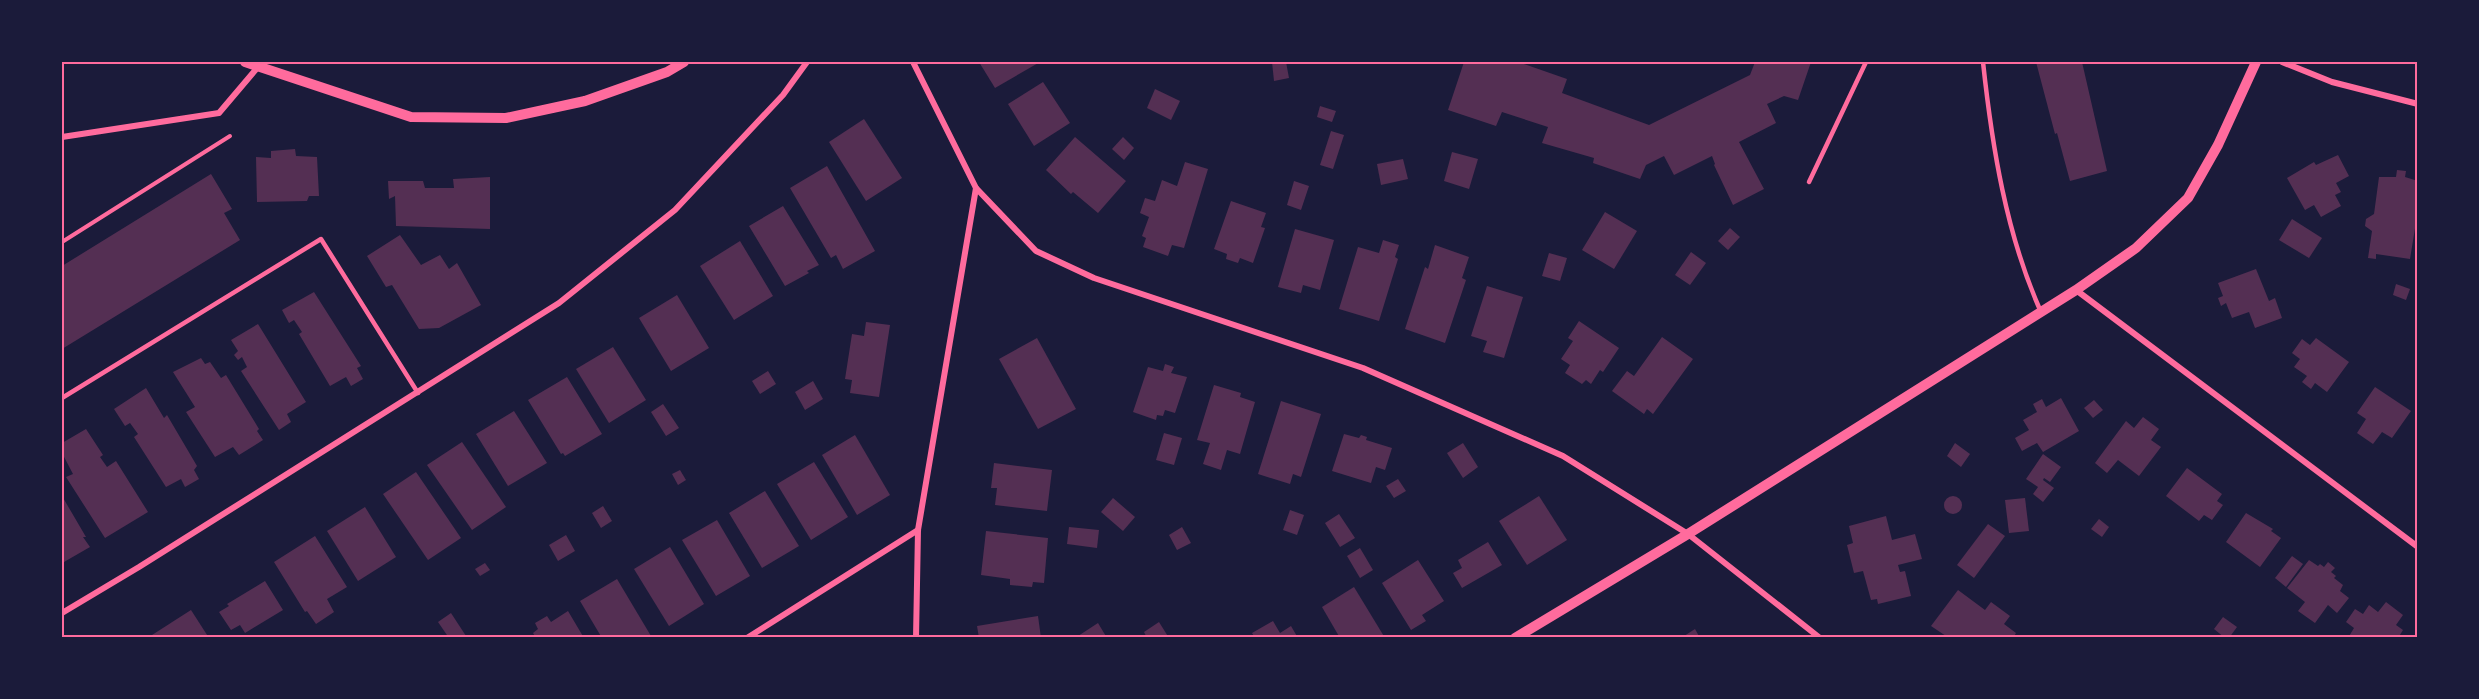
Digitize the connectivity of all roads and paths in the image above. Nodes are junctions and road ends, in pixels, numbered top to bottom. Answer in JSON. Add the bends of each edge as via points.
{"nodes":[{"id":1,"x":245,"y":62,"type":"edge"},
{"id":2,"x":684,"y":62,"type":"edge"},
{"id":3,"x":807,"y":62,"type":"edge"},
{"id":4,"x":913,"y":62,"type":"edge"},
{"id":5,"x":1866,"y":62,"type":"edge"},
{"id":6,"x":1983,"y":62,"type":"edge"},
{"id":7,"x":2256,"y":62,"type":"edge"},
{"id":8,"x":2282,"y":62,"type":"edge"},
{"id":9,"x":258,"y":67,"type":"junction"},
{"id":10,"x":2418,"y":104,"type":"edge"},
{"id":11,"x":230,"y":136,"type":"dead end"},
{"id":12,"x":62,"y":137,"type":"edge"},
{"id":13,"x":1809,"y":182,"type":"dead end"},
{"id":14,"x":976,"y":188,"type":"junction"},
{"id":15,"x":62,"y":242,"type":"edge"},
{"id":16,"x":2076,"y":290,"type":"junction"},
{"id":17,"x":2041,"y":312,"type":"junction"},
{"id":18,"x":418,"y":393,"type":"junction"},
{"id":19,"x":62,"y":398,"type":"edge"},
{"id":20,"x":918,"y":530,"type":"junction"},
{"id":21,"x":1688,"y":534,"type":"junction"},
{"id":22,"x":2418,"y":547,"type":"edge"},
{"id":23,"x":62,"y":613,"type":"edge"},
{"id":24,"x":747,"y":638,"type":"edge"},
{"id":25,"x":916,"y":638,"type":"edge"},
{"id":26,"x":1515,"y":638,"type":"edge"},
{"id":27,"x":1820,"y":638,"type":"edge"}],
"edges":[{"from":1,"to":9,"type":"street"},
{"from":2,"to":9,"type":"street","via":[[667,72],[585,101],[506,118],[411,117]]},
{"from":3,"to":18,"type":"street","via":[[783,94],[675,210],[560,303]]},
{"from":4,"to":14,"type":"street"},
{"from":5,"to":13,"type":"lane"},
{"from":6,"to":17,"type":"lane","via":[[1996,157],[2017,247]]},
{"from":7,"to":16,"type":"street","via":[[2218,145],[2188,198],[2136,248]]},
{"from":8,"to":10,"type":"street","via":[[2332,82]]},
{"from":9,"to":12,"type":"street","via":[[219,113]]},
{"from":11,"to":15,"type":"path"},
{"from":14,"to":20,"type":"street"},
{"from":14,"to":21,"type":"street","via":[[1035,251],[1094,278],[1364,368],[1563,456]]},
{"from":16,"to":17,"type":"street"},
{"from":16,"to":22,"type":"street"},
{"from":17,"to":21,"type":"street"},
{"from":18,"to":19,"type":"lane","via":[[321,239]]},
{"from":18,"to":23,"type":"street"},
{"from":20,"to":24,"type":"street"},
{"from":20,"to":25,"type":"street"},
{"from":21,"to":26,"type":"street"},
{"from":21,"to":27,"type":"street"}]}
